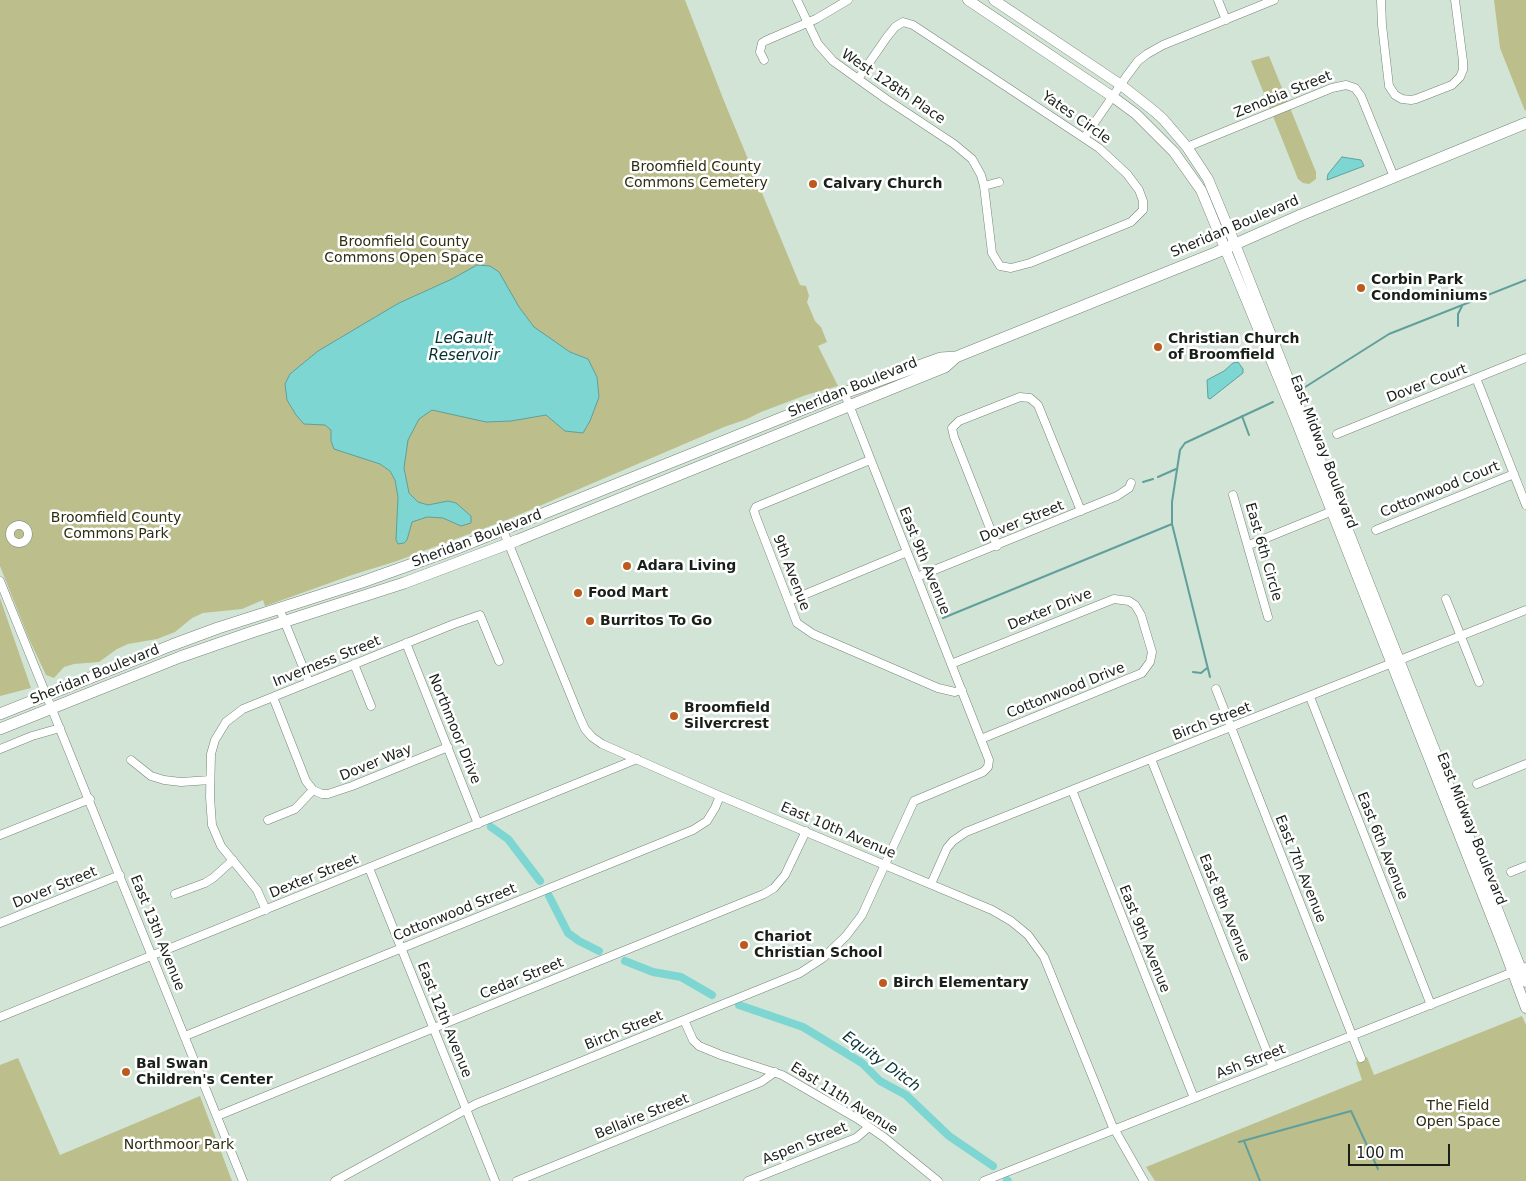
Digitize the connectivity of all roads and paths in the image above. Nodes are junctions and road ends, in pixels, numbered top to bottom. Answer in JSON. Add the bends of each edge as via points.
{"nodes":[{"id":1,"x":798,"y":0,"type":"edge"},
{"id":2,"x":848,"y":0,"type":"edge"},
{"id":3,"x":968,"y":0,"type":"edge"},
{"id":4,"x":994,"y":0,"type":"edge"},
{"id":5,"x":1218,"y":0,"type":"edge"},
{"id":6,"x":1274,"y":0,"type":"edge"},
{"id":7,"x":1381,"y":0,"type":"edge"},
{"id":8,"x":1456,"y":0,"type":"edge"},
{"id":9,"x":1226,"y":20,"type":"junction"},
{"id":10,"x":807,"y":23,"type":"junction"},
{"id":11,"x":764,"y":60,"type":"dead end"},
{"id":12,"x":858,"y":79,"type":"junction"},
{"id":13,"x":1121,"y":85,"type":"junction"},
{"id":14,"x":1113,"y":97,"type":"junction"},
{"id":15,"x":1526,"y":123,"type":"edge"},
{"id":16,"x":1084,"y":138,"type":"junction"},
{"id":17,"x":1187,"y":147,"type":"junction"},
{"id":18,"x":1394,"y":177,"type":"junction"},
{"id":19,"x":999,"y":182,"type":"dead end"},
{"id":20,"x":984,"y":186,"type":"junction"},
{"id":21,"x":1231,"y":246,"type":"junction"},
{"id":22,"x":1002,"y":266,"type":"junction"},
{"id":23,"x":996,"y":274,"type":"dead end"},
{"id":24,"x":956,"y":357,"type":"junction"},
{"id":25,"x":1526,"y":358,"type":"edge"},
{"id":26,"x":1476,"y":378,"type":"junction"},
{"id":27,"x":844,"y":392,"type":"junction"},
{"id":28,"x":850,"y":406,"type":"junction"},
{"id":29,"x":1337,"y":434,"type":"dead end"},
{"id":30,"x":870,"y":460,"type":"junction"},
{"id":31,"x":1514,"y":474,"type":"junction"},
{"id":32,"x":1131,"y":484,"type":"dead end"},
{"id":33,"x":1233,"y":495,"type":"dead end"},
{"id":34,"x":1526,"y":505,"type":"edge"},
{"id":35,"x":1336,"y":510,"type":"junction"},
{"id":36,"x":1081,"y":512,"type":"junction"},
{"id":37,"x":503,"y":530,"type":"junction"},
{"id":38,"x":1376,"y":530,"type":"dead end"},
{"id":39,"x":508,"y":543,"type":"junction"},
{"id":40,"x":1249,"y":545,"type":"junction"},
{"id":41,"x":997,"y":546,"type":"junction"},
{"id":42,"x":907,"y":552,"type":"junction"},
{"id":43,"x":917,"y":577,"type":"junction"},
{"id":44,"x":0,"y":581,"type":"edge"},
{"id":45,"x":1446,"y":599,"type":"dead end"},
{"id":46,"x":788,"y":601,"type":"junction"},
{"id":47,"x":279,"y":608,"type":"junction"},
{"id":48,"x":1526,"y":610,"type":"edge"},
{"id":49,"x":1268,"y":617,"type":"dead end"},
{"id":50,"x":284,"y":621,"type":"junction"},
{"id":51,"x":1145,"y":627,"type":"joint"},
{"id":52,"x":1462,"y":636,"type":"junction"},
{"id":53,"x":406,"y":643,"type":"junction"},
{"id":54,"x":499,"y":661,"type":"dead end"},
{"id":55,"x":1395,"y":663,"type":"junction"},
{"id":56,"x":354,"y":664,"type":"junction"},
{"id":57,"x":951,"y":664,"type":"junction"},
{"id":58,"x":309,"y":682,"type":"junction"},
{"id":59,"x":1479,"y":682,"type":"dead end"},
{"id":60,"x":1216,"y":689,"type":"dead end"},
{"id":61,"x":962,"y":690,"type":"junction"},
{"id":62,"x":45,"y":696,"type":"junction"},
{"id":63,"x":1310,"y":696,"type":"junction"},
{"id":64,"x":273,"y":697,"type":"junction"},
{"id":65,"x":371,"y":706,"type":"dead end"},
{"id":66,"x":51,"y":708,"type":"junction"},
{"id":67,"x":0,"y":714,"type":"edge"},
{"id":68,"x":60,"y":728,"type":"junction"},
{"id":69,"x":1231,"y":728,"type":"junction"},
{"id":70,"x":0,"y":729,"type":"edge"},
{"id":71,"x":981,"y":739,"type":"junction"},
{"id":72,"x":448,"y":747,"type":"junction"},
{"id":73,"x":0,"y":749,"type":"edge"},
{"id":74,"x":636,"y":759,"type":"junction"},
{"id":75,"x":1151,"y":759,"type":"junction"},
{"id":76,"x":131,"y":760,"type":"dead end"},
{"id":77,"x":1526,"y":764,"type":"edge"},
{"id":78,"x":210,"y":780,"type":"junction"},
{"id":79,"x":1477,"y":784,"type":"dead end"},
{"id":80,"x":313,"y":790,"type":"junction"},
{"id":81,"x":1072,"y":790,"type":"junction"},
{"id":82,"x":720,"y":796,"type":"junction"},
{"id":83,"x":90,"y":799,"type":"junction"},
{"id":84,"x":268,"y":820,"type":"dead end"},
{"id":85,"x":478,"y":824,"type":"junction"},
{"id":86,"x":806,"y":831,"type":"junction"},
{"id":87,"x":0,"y":835,"type":"edge"},
{"id":88,"x":232,"y":860,"type":"junction"},
{"id":89,"x":885,"y":865,"type":"junction"},
{"id":90,"x":1526,"y":866,"type":"edge"},
{"id":91,"x":369,"y":868,"type":"junction"},
{"id":92,"x":1511,"y":872,"type":"dead end"},
{"id":93,"x":120,"y":875,"type":"junction"},
{"id":94,"x":931,"y":884,"type":"junction"},
{"id":95,"x":175,"y":894,"type":"dead end"},
{"id":96,"x":266,"y":910,"type":"junction"},
{"id":97,"x":0,"y":924,"type":"edge"},
{"id":98,"x":401,"y":948,"type":"junction"},
{"id":99,"x":152,"y":956,"type":"junction"},
{"id":100,"x":1520,"y":970,"type":"edge"},
{"id":101,"x":1526,"y":982,"type":"edge"},
{"id":102,"x":1431,"y":1005,"type":"junction"},
{"id":103,"x":1526,"y":1008,"type":"edge"},
{"id":104,"x":0,"y":1017,"type":"edge"},
{"id":105,"x":684,"y":1020,"type":"junction"},
{"id":106,"x":434,"y":1028,"type":"junction"},
{"id":107,"x":185,"y":1036,"type":"junction"},
{"id":108,"x":1353,"y":1036,"type":"junction"},
{"id":109,"x":1361,"y":1058,"type":"dead end"},
{"id":110,"x":1273,"y":1066,"type":"junction"},
{"id":111,"x":775,"y":1072,"type":"junction"},
{"id":112,"x":1194,"y":1098,"type":"junction"},
{"id":113,"x":466,"y":1109,"type":"junction"},
{"id":114,"x":217,"y":1116,"type":"junction"},
{"id":115,"x":869,"y":1127,"type":"junction"},
{"id":116,"x":1114,"y":1129,"type":"junction"},
{"id":117,"x":243,"y":1181,"type":"edge"},
{"id":118,"x":334,"y":1181,"type":"edge"},
{"id":119,"x":495,"y":1181,"type":"edge"},
{"id":120,"x":517,"y":1181,"type":"edge"},
{"id":121,"x":748,"y":1181,"type":"edge"},
{"id":122,"x":938,"y":1181,"type":"edge"},
{"id":123,"x":984,"y":1181,"type":"edge"},
{"id":124,"x":1144,"y":1181,"type":"edge"}],
"edges":[{"from":1,"to":10,"type":"street","name":"West 128th Place"},
{"from":2,"to":10,"type":"street"},
{"from":3,"to":14,"type":"main road","name":"East Midway Boulevard"},
{"from":4,"to":13,"type":"main road","name":"East Midway Boulevard"},
{"from":5,"to":9,"type":"street"},
{"from":6,"to":9,"type":"street"},
{"from":7,"to":8,"type":"street","via":[[1389,86],[1395,94],[1411,100],[1452,85],[1460,77],[1463,61]]},
{"from":9,"to":13,"type":"street","via":[[1156,49],[1138,62]]},
{"from":10,"to":11,"type":"street","via":[[762,43],[760,52]]},
{"from":10,"to":12,"type":"street","name":"West 128th Place","via":[[828,57]]},
{"from":12,"to":16,"type":"street","name":"Yates Circle","via":[[902,19],[928,33]]},
{"from":12,"to":20,"type":"street","name":"West 128th Place","via":[[965,152],[976,166]]},
{"from":13,"to":14,"type":"street"},
{"from":13,"to":17,"type":"main road","name":"East Midway Boulevard","via":[[1163,119]]},
{"from":14,"to":16,"type":"street"},
{"from":14,"to":21,"type":"main road","name":"East Midway Boulevard","via":[[1146,123],[1185,165]]},
{"from":15,"to":18,"type":"main road","name":"Sheridan Boulevard"},
{"from":16,"to":22,"type":"street","name":"Yates Circle","via":[[1127,174],[1139,190],[1146,212],[1131,222],[1030,263],[1012,268]]},
{"from":17,"to":18,"type":"street","name":"Zenobia Street","via":[[1346,85],[1355,88],[1361,96]]},
{"from":17,"to":21,"type":"main road","name":"East Midway Boulevard","via":[[1208,179]]},
{"from":18,"to":21,"type":"main road","name":"Sheridan Boulevard"},
{"from":19,"to":20,"type":"street"},
{"from":20,"to":22,"type":"street","name":"West 128th Place","via":[[990,246],[993,257]]},
{"from":21,"to":24,"type":"main road","name":"Sheridan Boulevard"},
{"from":21,"to":35,"type":"main road","name":"East Midway Boulevard"},
{"from":22,"to":23,"type":"street"},
{"from":24,"to":27,"type":"main road","name":"Sheridan Boulevard","via":[[941,358]]},
{"from":24,"to":28,"type":"main road","name":"Sheridan Boulevard","via":[[945,367]]},
{"from":25,"to":26,"type":"street","name":"Dover Court"},
{"from":26,"to":29,"type":"street","name":"Dover Court"},
{"from":26,"to":31,"type":"street"},
{"from":27,"to":28,"type":"street","name":"East 9th Avenue"},
{"from":27,"to":37,"type":"main road","name":"Sheridan Boulevard"},
{"from":28,"to":30,"type":"street","name":"East 9th Avenue"},
{"from":28,"to":39,"type":"main road","name":"Sheridan Boulevard"},
{"from":30,"to":42,"type":"street","name":"East 9th Avenue"},
{"from":30,"to":46,"type":"street","name":"9th Avenue","via":[[756,507],[756,518]]},
{"from":31,"to":34,"type":"street"},
{"from":31,"to":38,"type":"street","name":"Cottonwood Court"},
{"from":32,"to":36,"type":"street","name":"Dover Street","via":[[1117,496]]},
{"from":33,"to":40,"type":"street","name":"East 6th Circle"},
{"from":35,"to":40,"type":"street"},
{"from":35,"to":55,"type":"main road","name":"East Midway Boulevard"},
{"from":36,"to":41,"type":"street","name":"Dover Street"},
{"from":36,"to":41,"type":"street","via":[[1038,405],[1030,398],[1020,397],[959,421],[952,428],[954,437]]},
{"from":37,"to":39,"type":"street","name":"East 10th Avenue"},
{"from":37,"to":47,"type":"main road","name":"Sheridan Boulevard","via":[[412,565]]},
{"from":39,"to":50,"type":"main road","name":"Sheridan Boulevard","via":[[404,583]]},
{"from":39,"to":74,"type":"street","name":"East 10th Avenue","via":[[586,729],[602,744]]},
{"from":40,"to":49,"type":"street","name":"East 6th Circle"},
{"from":41,"to":43,"type":"street","name":"Dover Street"},
{"from":42,"to":43,"type":"street","name":"East 9th Avenue"},
{"from":42,"to":46,"type":"street"},
{"from":43,"to":57,"type":"street","name":"East 9th Avenue"},
{"from":44,"to":62,"type":"street","name":"East 13th Avenue"},
{"from":45,"to":52,"type":"street"},
{"from":46,"to":61,"type":"street","name":"9th Avenue","via":[[797,624],[814,634],[938,688],[955,692]]},
{"from":47,"to":50,"type":"street"},
{"from":47,"to":62,"type":"main road","name":"Sheridan Boulevard","via":[[172,645]]},
{"from":48,"to":52,"type":"street","name":"Birch Street"},
{"from":50,"to":58,"type":"street"},
{"from":50,"to":66,"type":"main road","name":"Sheridan Boulevard","via":[[180,657]]},
{"from":51,"to":57,"type":"street","name":"Dexter Drive","via":[[1135,605],[1122,598],[1114,598]]},
{"from":51,"to":71,"type":"street","name":"Cottonwood Drive","via":[[1152,652],[1142,673]]},
{"from":52,"to":55,"type":"street","name":"Birch Street"},
{"from":52,"to":59,"type":"street"},
{"from":53,"to":54,"type":"street","name":"Inverness Street","via":[[480,615]]},
{"from":53,"to":56,"type":"street","name":"Inverness Street"},
{"from":53,"to":72,"type":"street","name":"Northmoor Drive"},
{"from":55,"to":63,"type":"street","name":"Birch Street"},
{"from":55,"to":100,"type":"main road","name":"East Midway Boulevard"},
{"from":56,"to":58,"type":"street","name":"Inverness Street"},
{"from":56,"to":65,"type":"street"},
{"from":57,"to":61,"type":"street","name":"East 9th Avenue"},
{"from":58,"to":64,"type":"street","name":"Inverness Street"},
{"from":60,"to":69,"type":"street","name":"East 7th Avenue"},
{"from":61,"to":71,"type":"street","name":"East 9th Avenue"},
{"from":62,"to":66,"type":"street","name":"East 13th Avenue"},
{"from":62,"to":67,"type":"main road","name":"Sheridan Boulevard"},
{"from":63,"to":69,"type":"street","name":"Birch Street"},
{"from":63,"to":102,"type":"street","name":"East 6th Avenue"},
{"from":64,"to":78,"type":"street","name":"Inverness Street","via":[[243,709],[226,722],[215,740]]},
{"from":64,"to":80,"type":"street","via":[[306,781]]},
{"from":66,"to":68,"type":"street","name":"East 13th Avenue"},
{"from":66,"to":70,"type":"main road","name":"Sheridan Boulevard"},
{"from":68,"to":73,"type":"street"},
{"from":68,"to":83,"type":"street","name":"East 13th Avenue"},
{"from":69,"to":75,"type":"street","name":"Birch Street"},
{"from":69,"to":108,"type":"street","name":"East 7th Avenue"},
{"from":71,"to":89,"type":"street","name":"Birch Street","via":[[989,760],[985,771],[914,801]]},
{"from":72,"to":80,"type":"street","name":"Dover Way","via":[[336,792],[322,794]]},
{"from":72,"to":85,"type":"street","name":"Northmoor Drive"},
{"from":74,"to":82,"type":"street","name":"East 10th Avenue"},
{"from":74,"to":85,"type":"street","name":"Dexter Street"},
{"from":75,"to":81,"type":"street","name":"Birch Street"},
{"from":75,"to":110,"type":"street","name":"East 8th Avenue"},
{"from":76,"to":78,"type":"street","via":[[151,776],[164,780]]},
{"from":77,"to":79,"type":"street"},
{"from":78,"to":88,"type":"street","via":[[212,825],[221,846]]},
{"from":80,"to":84,"type":"street","via":[[295,809]]},
{"from":81,"to":94,"type":"street","name":"Birch Street","via":[[960,836],[947,848]]},
{"from":81,"to":112,"type":"street","name":"East 9th Avenue"},
{"from":82,"to":86,"type":"street","name":"East 10th Avenue"},
{"from":82,"to":98,"type":"street","name":"Cottonwood Street","via":[[707,821],[693,830]]},
{"from":83,"to":87,"type":"street"},
{"from":83,"to":93,"type":"street","name":"East 13th Avenue"},
{"from":85,"to":91,"type":"street","name":"Dexter Street"},
{"from":86,"to":89,"type":"street","name":"East 10th Avenue"},
{"from":86,"to":106,"type":"street","name":"Cedar Street","via":[[785,875],[764,894]]},
{"from":88,"to":95,"type":"street","via":[[205,883]]},
{"from":88,"to":96,"type":"street","via":[[257,890]]},
{"from":89,"to":94,"type":"street","name":"East 10th Avenue"},
{"from":89,"to":105,"type":"street","name":"Birch Street","via":[[858,920],[840,944],[823,958],[800,972]]},
{"from":90,"to":92,"type":"street"},
{"from":91,"to":96,"type":"street","name":"Dexter Street"},
{"from":91,"to":98,"type":"street","name":"East 12th Avenue"},
{"from":93,"to":97,"type":"street","name":"Dover Street"},
{"from":93,"to":99,"type":"street","name":"East 13th Avenue"},
{"from":94,"to":116,"type":"street","name":"East 10th Avenue","via":[[1003,916],[1037,946]]},
{"from":96,"to":99,"type":"street","name":"Dexter Street"},
{"from":98,"to":106,"type":"street","name":"East 12th Avenue"},
{"from":98,"to":107,"type":"street","name":"Cottonwood Street"},
{"from":99,"to":104,"type":"street","name":"Dexter Street"},
{"from":99,"to":107,"type":"street","name":"East 13th Avenue"},
{"from":100,"to":101,"type":"main road","name":"East Midway Boulevard"},
{"from":100,"to":102,"type":"street","name":"Ash Street"},
{"from":100,"to":103,"type":"main road","name":"East Midway Boulevard"},
{"from":102,"to":108,"type":"street","name":"Ash Street"},
{"from":105,"to":111,"type":"street","name":"East 11th Avenue","via":[[693,1040],[704,1049]]},
{"from":105,"to":113,"type":"street","name":"Birch Street"},
{"from":106,"to":113,"type":"street","name":"East 12th Avenue"},
{"from":106,"to":114,"type":"street","name":"Cedar Street"},
{"from":107,"to":114,"type":"street","name":"East 13th Avenue"},
{"from":108,"to":109,"type":"street","name":"East 7th Avenue"},
{"from":108,"to":110,"type":"street","name":"Ash Street"},
{"from":110,"to":112,"type":"street","name":"Ash Street"},
{"from":111,"to":115,"type":"street","name":"East 11th Avenue"},
{"from":111,"to":120,"type":"street","name":"Bellaire Street","via":[[761,1082]]},
{"from":112,"to":116,"type":"street","name":"Ash Street"},
{"from":113,"to":118,"type":"street","name":"Birch Street"},
{"from":113,"to":119,"type":"street","name":"East 12th Avenue"},
{"from":114,"to":117,"type":"street","name":"East 13th Avenue"},
{"from":115,"to":121,"type":"street","name":"Aspen Street","via":[[856,1138]]},
{"from":115,"to":122,"type":"street","name":"East 11th Avenue"},
{"from":116,"to":123,"type":"street","name":"Ash Street"},
{"from":116,"to":124,"type":"street","name":"East 10th Avenue"}]}
